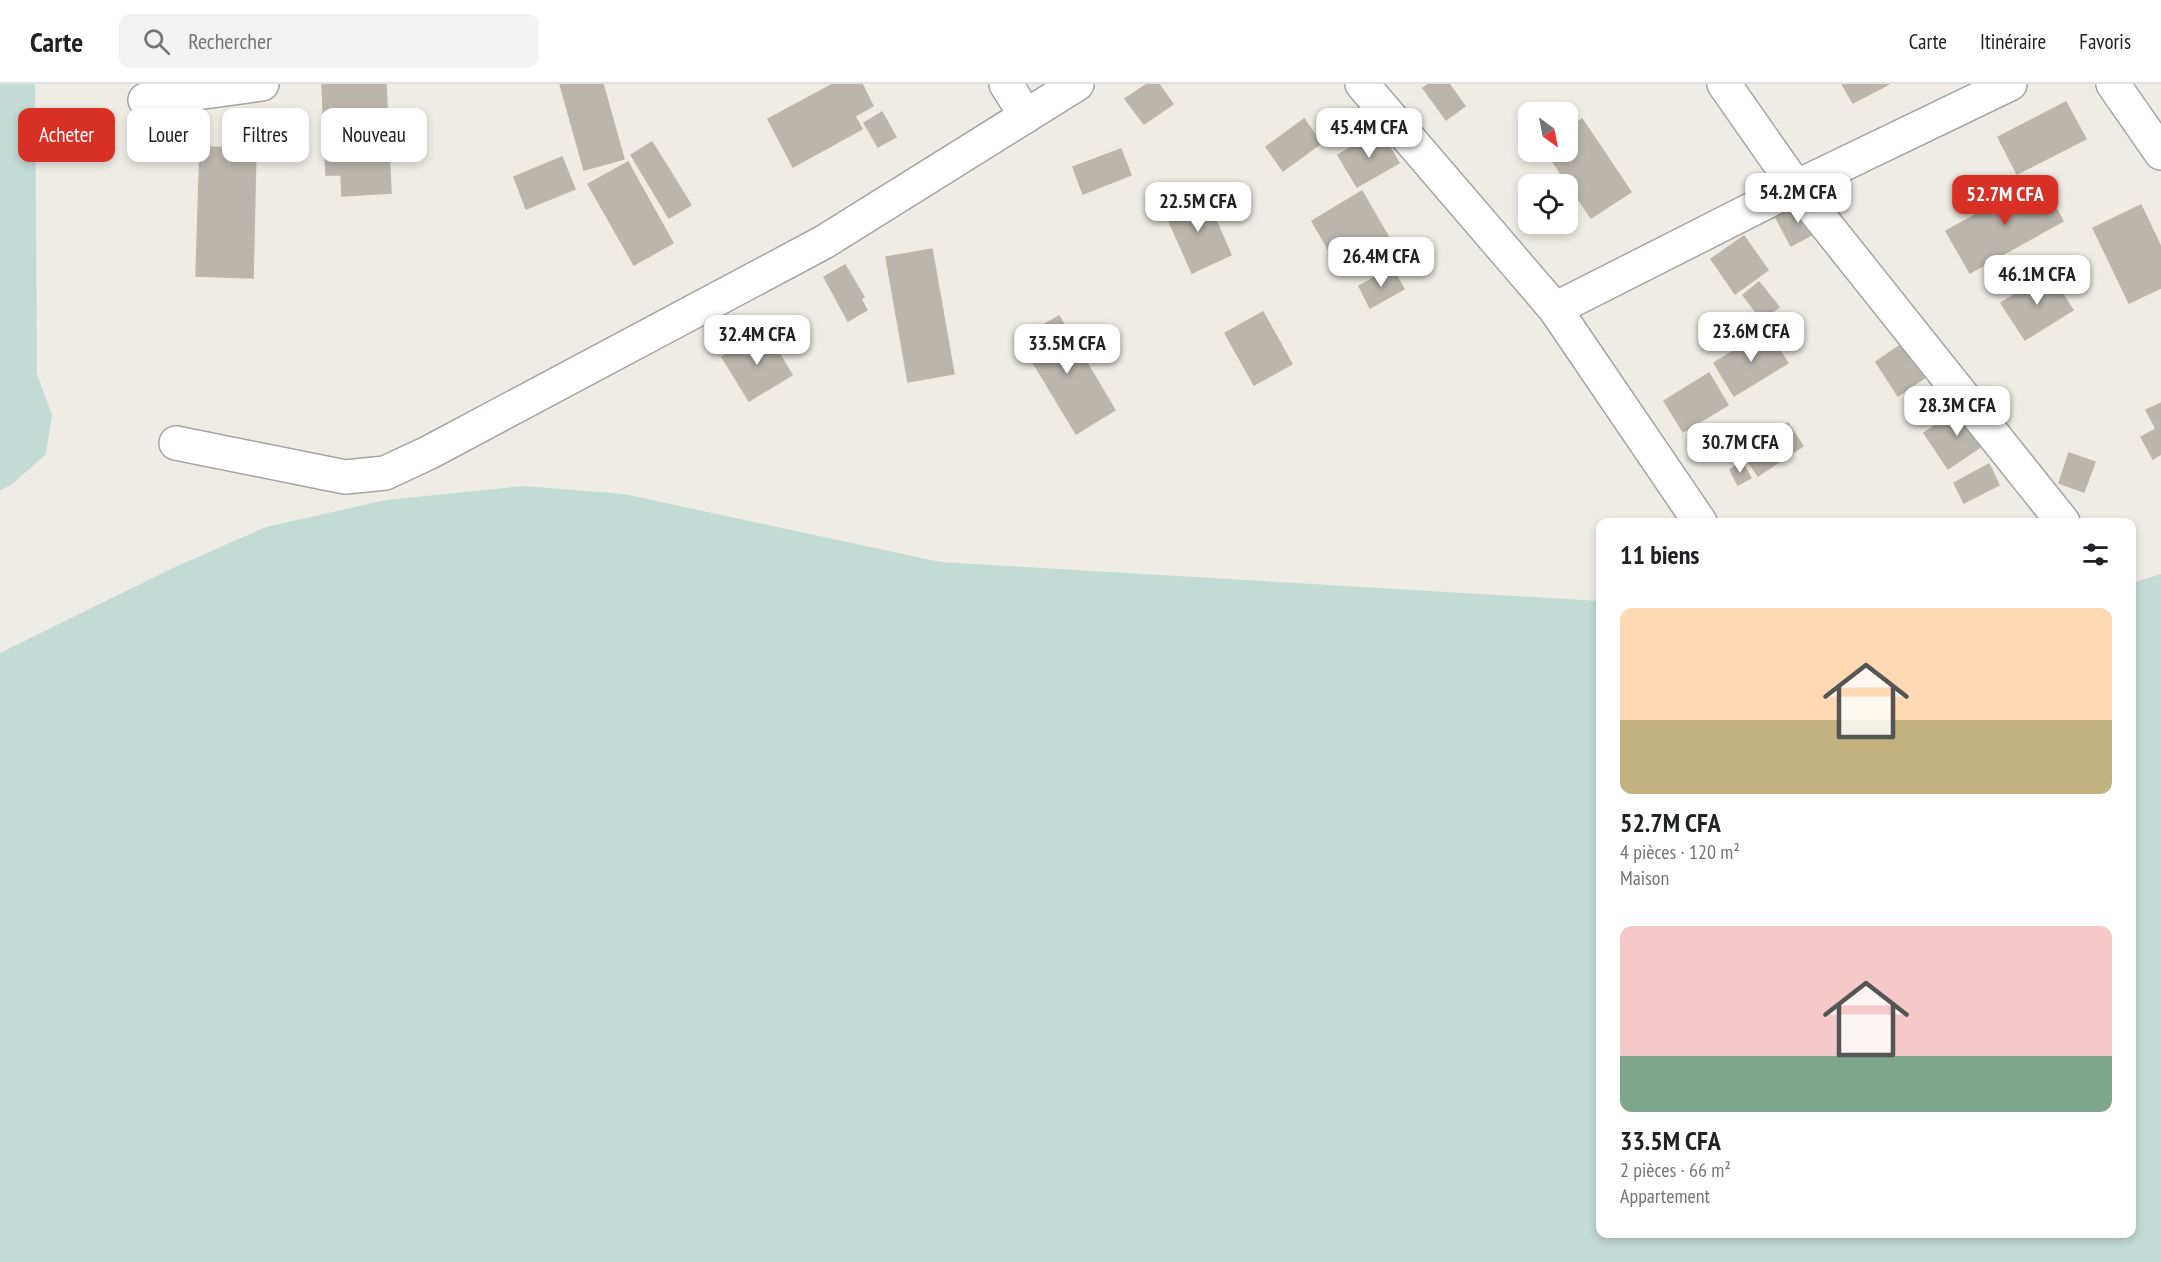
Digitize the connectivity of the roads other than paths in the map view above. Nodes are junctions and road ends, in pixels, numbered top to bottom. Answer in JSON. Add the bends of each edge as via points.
{"nodes":[{"id":1,"x":262,"y":84,"type":"edge"},
{"id":2,"x":1006,"y":84,"type":"edge"},
{"id":3,"x":1077,"y":84,"type":"edge"},
{"id":4,"x":1362,"y":84,"type":"edge"},
{"id":5,"x":1724,"y":84,"type":"edge"},
{"id":6,"x":2010,"y":84,"type":"edge"},
{"id":7,"x":2113,"y":84,"type":"edge"},
{"id":8,"x":145,"y":100,"type":"dead end"},
{"id":9,"x":1026,"y":116,"type":"junction"},
{"id":10,"x":2161,"y":153,"type":"edge"},
{"id":11,"x":1796,"y":187,"type":"junction"},
{"id":12,"x":1555,"y":309,"type":"junction"},
{"id":13,"x":176,"y":443,"type":"dead end"},
{"id":14,"x":1697,"y":518,"type":"edge"},
{"id":15,"x":2060,"y":518,"type":"edge"}],
"edges":[{"from":1,"to":8,"type":"street"},
{"from":2,"to":9,"type":"street"},
{"from":3,"to":9,"type":"street"},
{"from":4,"to":12,"type":"street"},
{"from":5,"to":11,"type":"street"},
{"from":6,"to":11,"type":"street"},
{"from":7,"to":10,"type":"street"},
{"from":9,"to":13,"type":"street","via":[[824,242],[385,473],[345,477]]},
{"from":11,"to":12,"type":"street"},
{"from":11,"to":15,"type":"street"},
{"from":12,"to":14,"type":"street"}]}
